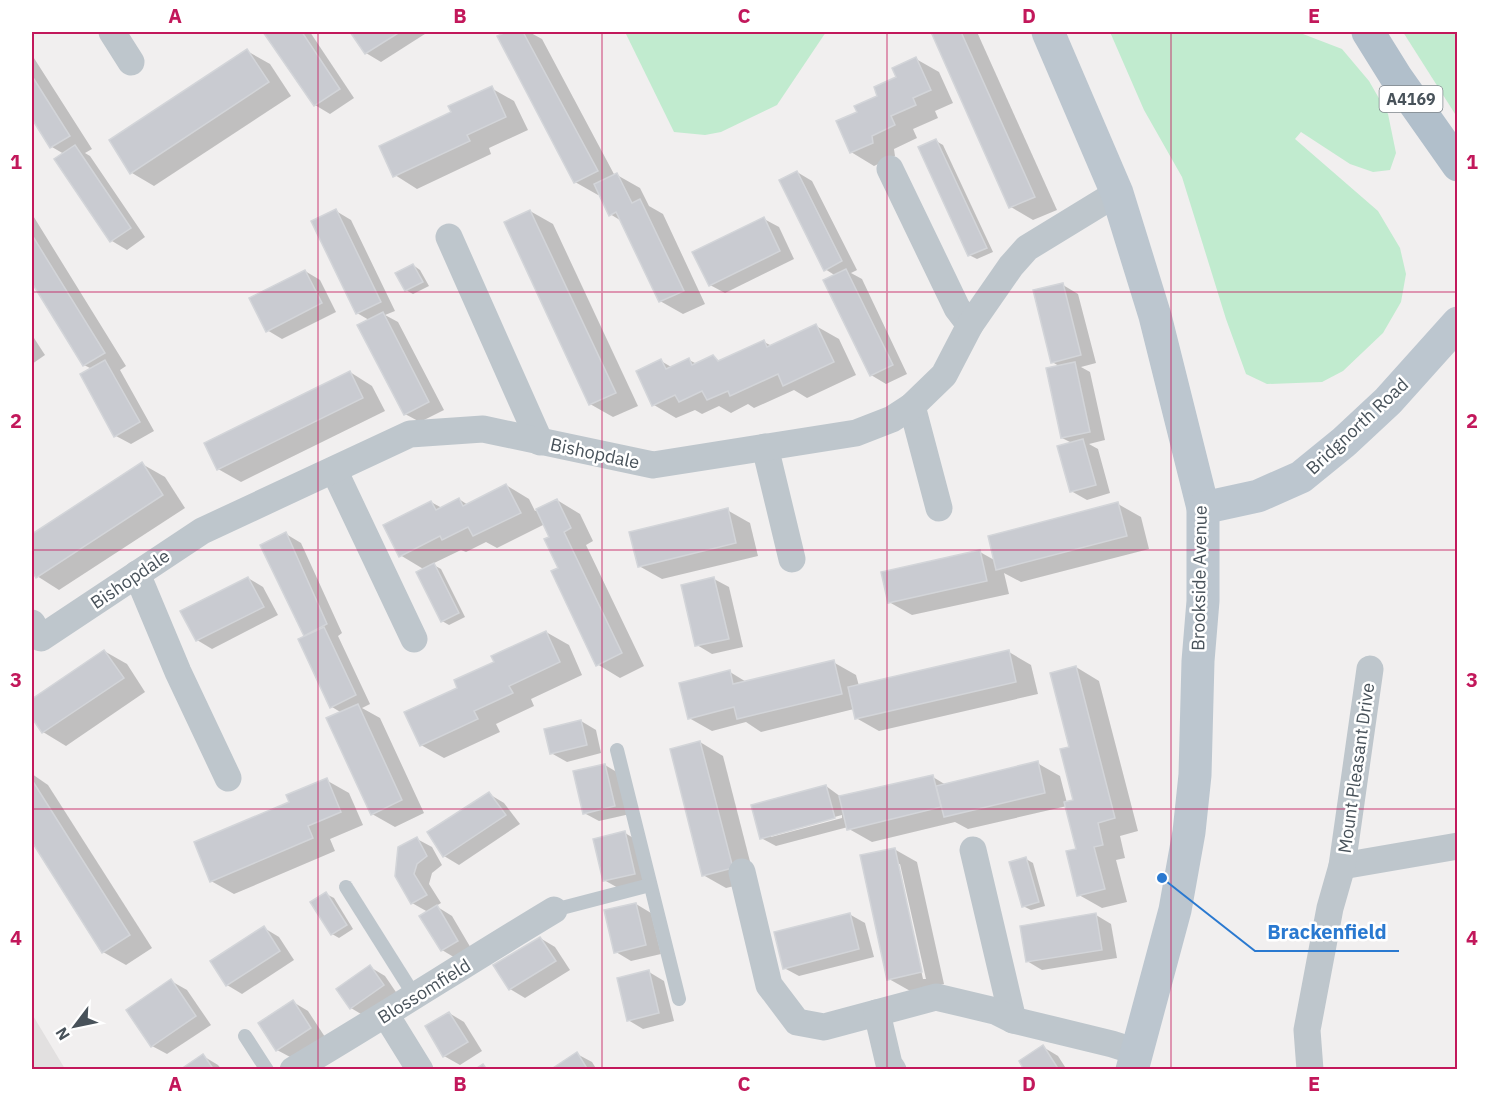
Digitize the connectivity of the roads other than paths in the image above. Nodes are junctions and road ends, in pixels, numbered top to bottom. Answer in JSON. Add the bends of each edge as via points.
{"nodes":[{"id":1,"x":112,"y":32,"type":"edge"},
{"id":2,"x":1048,"y":32,"type":"edge"},
{"id":3,"x":1368,"y":32,"type":"edge"},
{"id":4,"x":131,"y":62,"type":"dead end"},
{"id":5,"x":1458,"y":165,"type":"edge"},
{"id":6,"x":890,"y":169,"type":"dead end"},
{"id":7,"x":1117,"y":194,"type":"junction"},
{"id":8,"x":449,"y":237,"type":"dead end"},
{"id":9,"x":1458,"y":323,"type":"edge"},
{"id":10,"x":970,"y":325,"type":"junction"},
{"id":11,"x":912,"y":406,"type":"junction"},
{"id":12,"x":540,"y":442,"type":"junction"},
{"id":13,"x":765,"y":447,"type":"junction"},
{"id":14,"x":334,"y":470,"type":"junction"},
{"id":15,"x":939,"y":508,"type":"dead end"},
{"id":16,"x":1203,"y":508,"type":"junction"},
{"id":17,"x":792,"y":559,"type":"dead end"},
{"id":18,"x":137,"y":574,"type":"junction"},
{"id":19,"x":32,"y":623,"type":"edge"},
{"id":20,"x":414,"y":639,"type":"dead end"},
{"id":21,"x":1370,"y":669,"type":"dead end"},
{"id":22,"x":617,"y":750,"type":"dead end"},
{"id":23,"x":228,"y":778,"type":"dead end"},
{"id":24,"x":1458,"y":846,"type":"edge"},
{"id":25,"x":973,"y":850,"type":"dead end"},
{"id":26,"x":1342,"y":866,"type":"junction"},
{"id":27,"x":742,"y":872,"type":"dead end"},
{"id":28,"x":650,"y":885,"type":"junction"},
{"id":29,"x":346,"y":886,"type":"dead end"},
{"id":30,"x":554,"y":910,"type":"joint"},
{"id":31,"x":414,"y":995,"type":"junction"},
{"id":32,"x":679,"y":999,"type":"dead end"},
{"id":33,"x":877,"y":1013,"type":"junction"},
{"id":34,"x":386,"y":1015,"type":"junction"},
{"id":35,"x":1013,"y":1020,"type":"junction"},
{"id":36,"x":245,"y":1036,"type":"dead end"},
{"id":37,"x":1135,"y":1061,"type":"edge"},
{"id":38,"x":267,"y":1070,"type":"edge"},
{"id":39,"x":293,"y":1070,"type":"edge"},
{"id":40,"x":420,"y":1070,"type":"edge"},
{"id":41,"x":893,"y":1070,"type":"edge"},
{"id":42,"x":1310,"y":1070,"type":"edge"}],
"edges":[{"from":1,"to":4,"type":"street"},
{"from":2,"to":7,"type":"street","name":"Brookside Avenue"},
{"from":3,"to":5,"type":"main road","number":"A4169"},
{"from":6,"to":10,"type":"street","via":[[957,308]]},
{"from":7,"to":10,"type":"street","name":"Bishopdale","via":[[1027,248]]},
{"from":7,"to":16,"type":"street","name":"Brookside Avenue","via":[[1155,316]]},
{"from":8,"to":12,"type":"street"},
{"from":9,"to":16,"type":"street","name":"Bridgnorth Road","via":[[1388,400],[1301,477],[1258,496]]},
{"from":10,"to":11,"type":"street","name":"Bishopdale","via":[[944,375]]},
{"from":11,"to":13,"type":"street","name":"Bishopdale","via":[[892,420],[856,433]]},
{"from":11,"to":15,"type":"street"},
{"from":12,"to":13,"type":"street","name":"Bishopdale","via":[[653,465]]},
{"from":12,"to":14,"type":"street","name":"Bishopdale","via":[[483,429],[410,434]]},
{"from":13,"to":17,"type":"street"},
{"from":14,"to":18,"type":"street","name":"Bishopdale","via":[[202,531]]},
{"from":14,"to":20,"type":"street"},
{"from":16,"to":37,"type":"street","name":"Brookside Avenue","via":[[1196,775],[1189,832],[1175,910]]},
{"from":18,"to":19,"type":"street","name":"Bishopdale","via":[[41,638]]},
{"from":18,"to":23,"type":"street"},
{"from":21,"to":26,"type":"street","name":"Mount Pleasant Drive"},
{"from":22,"to":28,"type":"lane"},
{"from":24,"to":26,"type":"street","name":"Mount Pleasant Drive"},
{"from":25,"to":35,"type":"street"},
{"from":26,"to":42,"type":"street","name":"Mount Pleasant Drive","via":[[1307,1030]]},
{"from":27,"to":33,"type":"street","via":[[769,985],[797,1022],[824,1027]]},
{"from":28,"to":30,"type":"lane"},
{"from":28,"to":32,"type":"lane"},
{"from":29,"to":31,"type":"lane"},
{"from":30,"to":31,"type":"street","name":"Blossomfield"},
{"from":31,"to":34,"type":"street","name":"Blossomfield"},
{"from":33,"to":35,"type":"street","via":[[936,997],[995,1011]]},
{"from":33,"to":41,"type":"street"},
{"from":34,"to":39,"type":"street","name":"Blossomfield"},
{"from":34,"to":40,"type":"street"},
{"from":35,"to":37,"type":"street","via":[[1112,1044]]},
{"from":36,"to":38,"type":"lane"}]}
